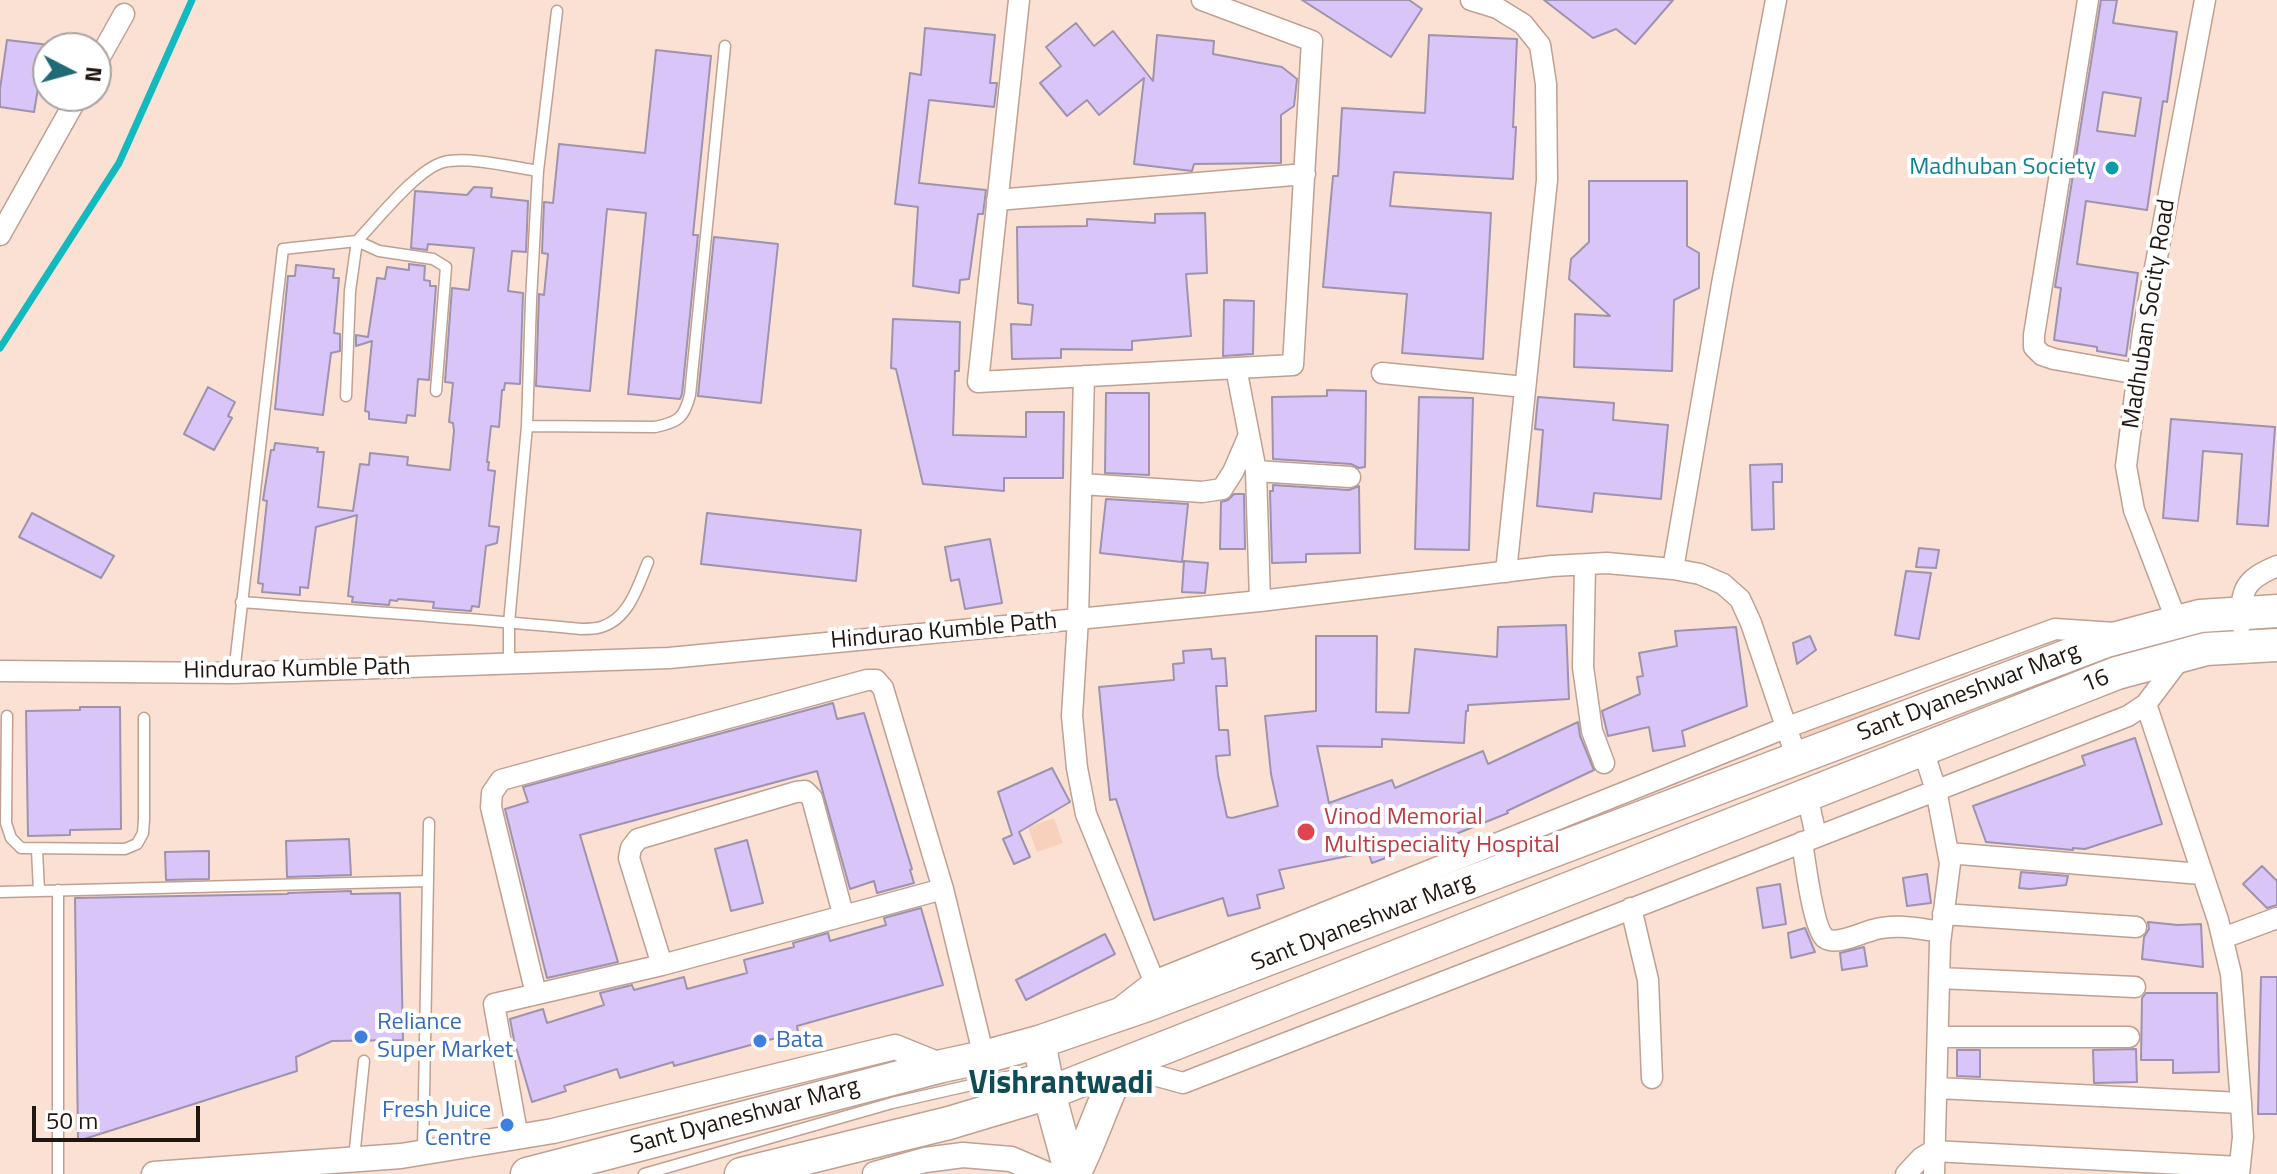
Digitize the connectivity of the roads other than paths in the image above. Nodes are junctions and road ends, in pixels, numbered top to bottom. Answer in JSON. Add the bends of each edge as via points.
{"nodes":[{"id":1,"x":1019,"y":0,"type":"edge"},
{"id":2,"x":1202,"y":0,"type":"edge"},
{"id":3,"x":1471,"y":0,"type":"edge"},
{"id":4,"x":1776,"y":0,"type":"edge"},
{"id":5,"x":2088,"y":0,"type":"edge"},
{"id":6,"x":2205,"y":0,"type":"edge"},
{"id":7,"x":557,"y":11,"type":"dead end"},
{"id":8,"x":124,"y":14,"type":"dead end"},
{"id":9,"x":112,"y":35,"type":"edge"},
{"id":10,"x":725,"y":46,"type":"dead end"},
{"id":11,"x":69,"y":112,"type":"edge"},
{"id":12,"x":538,"y":171,"type":"junction"},
{"id":13,"x":1305,"y":174,"type":"junction"},
{"id":14,"x":997,"y":200,"type":"junction"},
{"id":15,"x":0,"y":235,"type":"edge"},
{"id":16,"x":357,"y":241,"type":"junction"},
{"id":17,"x":1236,"y":368,"type":"junction"},
{"id":18,"x":1382,"y":373,"type":"dead end"},
{"id":19,"x":2138,"y":374,"type":"junction"},
{"id":20,"x":1084,"y":376,"type":"junction"},
{"id":21,"x":1525,"y":387,"type":"junction"},
{"id":22,"x":436,"y":391,"type":"dead end"},
{"id":23,"x":346,"y":396,"type":"dead end"},
{"id":24,"x":527,"y":426,"type":"junction"},
{"id":25,"x":1249,"y":435,"type":"junction"},
{"id":26,"x":1256,"y":471,"type":"junction"},
{"id":27,"x":1350,"y":477,"type":"dead end"},
{"id":28,"x":1082,"y":484,"type":"junction"},
{"id":29,"x":648,"y":562,"type":"dead end"},
{"id":30,"x":1585,"y":565,"type":"junction"},
{"id":31,"x":2277,"y":566,"type":"edge"},
{"id":32,"x":1673,"y":569,"type":"junction"},
{"id":33,"x":1506,"y":572,"type":"junction"},
{"id":34,"x":1260,"y":601,"type":"junction"},
{"id":35,"x":241,"y":602,"type":"junction"},
{"id":36,"x":2277,"y":611,"type":"edge"},
{"id":37,"x":2241,"y":612,"type":"junction"},
{"id":38,"x":1078,"y":619,"type":"junction"},
{"id":39,"x":2177,"y":622,"type":"junction"},
{"id":40,"x":509,"y":623,"type":"junction"},
{"id":41,"x":2131,"y":634,"type":"junction"},
{"id":42,"x":2277,"y":645,"type":"edge"},
{"id":43,"x":2241,"y":646,"type":"junction"},
{"id":44,"x":2183,"y":655,"type":"junction"},
{"id":45,"x":509,"y":664,"type":"junction"},
{"id":46,"x":0,"y":671,"type":"edge"},
{"id":47,"x":234,"y":673,"type":"junction"},
{"id":48,"x":2146,"y":704,"type":"junction"},
{"id":49,"x":7,"y":716,"type":"dead end"},
{"id":50,"x":144,"y":718,"type":"dead end"},
{"id":51,"x":1785,"y":728,"type":"junction"},
{"id":52,"x":1923,"y":750,"type":"junction"},
{"id":53,"x":1797,"y":759,"type":"junction"},
{"id":54,"x":1604,"y":763,"type":"dead end"},
{"id":55,"x":1936,"y":790,"type":"junction"},
{"id":56,"x":1807,"y":795,"type":"junction"},
{"id":57,"x":429,"y":823,"type":"dead end"},
{"id":58,"x":1809,"y":839,"type":"junction"},
{"id":59,"x":37,"y":850,"type":"junction"},
{"id":60,"x":1948,"y":853,"type":"junction"},
{"id":61,"x":2201,"y":874,"type":"junction"},
{"id":62,"x":428,"y":881,"type":"junction"},
{"id":63,"x":943,"y":889,"type":"junction"},
{"id":64,"x":58,"y":890,"type":"junction"},
{"id":65,"x":39,"y":891,"type":"junction"},
{"id":66,"x":0,"y":892,"type":"edge"},
{"id":67,"x":1631,"y":908,"type":"junction"},
{"id":68,"x":843,"y":914,"type":"junction"},
{"id":69,"x":2277,"y":918,"type":"edge"},
{"id":70,"x":1942,"y":923,"type":"junction"},
{"id":71,"x":2136,"y":927,"type":"dead end"},
{"id":72,"x":2223,"y":938,"type":"junction"},
{"id":73,"x":662,"y":965,"type":"junction"},
{"id":74,"x":1939,"y":978,"type":"junction"},
{"id":75,"x":1154,"y":981,"type":"junction"},
{"id":76,"x":2135,"y":987,"type":"dead end"},
{"id":77,"x":536,"y":994,"type":"junction"},
{"id":78,"x":1107,"y":1019,"type":"junction"},
{"id":79,"x":1938,"y":1037,"type":"junction"},
{"id":80,"x":2129,"y":1037,"type":"dead end"},
{"id":81,"x":984,"y":1057,"type":"junction"},
{"id":82,"x":364,"y":1061,"type":"dead end"},
{"id":83,"x":942,"y":1066,"type":"junction"},
{"id":84,"x":1121,"y":1066,"type":"junction"},
{"id":85,"x":1044,"y":1068,"type":"junction"},
{"id":86,"x":1652,"y":1078,"type":"dead end"},
{"id":87,"x":1937,"y":1088,"type":"junction"},
{"id":88,"x":2241,"y":1103,"type":"junction"},
{"id":89,"x":518,"y":1138,"type":"junction"},
{"id":90,"x":1933,"y":1151,"type":"junction"},
{"id":91,"x":423,"y":1153,"type":"junction"},
{"id":92,"x":354,"y":1160,"type":"junction"},
{"id":93,"x":2240,"y":1171,"type":"edge"},
{"id":94,"x":58,"y":1174,"type":"edge"},
{"id":95,"x":154,"y":1174,"type":"edge"},
{"id":96,"x":527,"y":1174,"type":"edge"},
{"id":97,"x":644,"y":1174,"type":"edge"},
{"id":98,"x":741,"y":1174,"type":"edge"},
{"id":99,"x":875,"y":1174,"type":"edge"},
{"id":100,"x":1046,"y":1174,"type":"edge"},
{"id":101,"x":1073,"y":1174,"type":"edge"},
{"id":102,"x":1906,"y":1174,"type":"edge"},
{"id":103,"x":1934,"y":1174,"type":"edge"}],
"edges":[{"from":1,"to":14,"type":"street"},
{"from":2,"to":13,"type":"street","via":[[1312,41]]},
{"from":3,"to":21,"type":"street","via":[[1523,24],[1540,45],[1546,84],[1547,180]]},
{"from":4,"to":32,"type":"street"},
{"from":5,"to":19,"type":"street","via":[[2034,347],[2054,359]]},
{"from":6,"to":19,"type":"street","name":"Madhuban Socity Road"},
{"from":7,"to":12,"type":"lane"},
{"from":8,"to":9,"type":"street"},
{"from":10,"to":24,"type":"lane","via":[[685,413],[655,427]]},
{"from":11,"to":15,"type":"street"},
{"from":12,"to":16,"type":"lane","via":[[443,162],[423,172]]},
{"from":12,"to":24,"type":"lane"},
{"from":13,"to":14,"type":"street"},
{"from":13,"to":17,"type":"street","via":[[1293,365]]},
{"from":14,"to":20,"type":"street","via":[[978,382]]},
{"from":16,"to":22,"type":"lane","via":[[379,251],[433,259],[446,267]]},
{"from":16,"to":23,"type":"lane"},
{"from":16,"to":35,"type":"lane","via":[[283,249]]},
{"from":17,"to":20,"type":"street"},
{"from":17,"to":25,"type":"street"},
{"from":18,"to":21,"type":"street"},
{"from":19,"to":39,"type":"street","name":"Madhuban Socity Road","via":[[2126,466],[2134,510]]},
{"from":20,"to":28,"type":"street"},
{"from":21,"to":33,"type":"street"},
{"from":24,"to":40,"type":"lane"},
{"from":25,"to":26,"type":"street"},
{"from":25,"to":28,"type":"street","via":[[1222,489]]},
{"from":26,"to":27,"type":"street"},
{"from":26,"to":34,"type":"street"},
{"from":28,"to":38,"type":"street"},
{"from":29,"to":40,"type":"lane","via":[[622,615],[601,627]]},
{"from":30,"to":32,"type":"street","name":"Hindurao Kumble Path"},
{"from":30,"to":33,"type":"street","name":"Hindurao Kumble Path"},
{"from":30,"to":54,"type":"street","via":[[1583,667],[1592,731]]},
{"from":31,"to":37,"type":"street","via":[[2248,582]]},
{"from":32,"to":51,"type":"street","name":"Hindurao Kumble Path","via":[[1723,584],[1740,599]]},
{"from":33,"to":34,"type":"street","name":"Hindurao Kumble Path"},
{"from":34,"to":38,"type":"street","name":"Hindurao Kumble Path"},
{"from":35,"to":40,"type":"lane"},
{"from":35,"to":47,"type":"lane"},
{"from":36,"to":37,"type":"main road","name":"Sant Dyaneshwar Marg"},
{"from":37,"to":39,"type":"main road","name":"Sant Dyaneshwar Marg"},
{"from":37,"to":43,"type":"street"},
{"from":38,"to":45,"type":"street","name":"Hindurao Kumble Path","via":[[669,658]]},
{"from":38,"to":75,"type":"street","via":[[1072,716],[1086,814]]},
{"from":39,"to":41,"type":"main road","name":"Sant Dyaneshwar Marg"},
{"from":40,"to":45,"type":"lane"},
{"from":41,"to":51,"type":"street","via":[[2055,629]]},
{"from":41,"to":53,"type":"main road","name":"Sant Dyaneshwar Marg"},
{"from":42,"to":43,"type":"main road","name":"16"},
{"from":43,"to":44,"type":"main road","name":"16"},
{"from":44,"to":48,"type":"street"},
{"from":44,"to":52,"type":"main road","name":"16","via":[[2117,673]]},
{"from":45,"to":47,"type":"street","name":"Hindurao Kumble Path"},
{"from":46,"to":47,"type":"street","name":"Hindurao Kumble Path"},
{"from":48,"to":55,"type":"street","via":[[2128,716]]},
{"from":48,"to":61,"type":"street"},
{"from":49,"to":59,"type":"lane","via":[[6,823],[21,848]]},
{"from":50,"to":59,"type":"lane","via":[[144,819],[137,844],[125,849]]},
{"from":51,"to":53,"type":"street","name":"Hindurao Kumble Path"},
{"from":51,"to":75,"type":"street"},
{"from":52,"to":55,"type":"street"},
{"from":52,"to":56,"type":"main road","name":"Sant Dyaneshwar Marg"},
{"from":53,"to":78,"type":"main road","name":"Sant Dyaneshwar Marg"},
{"from":55,"to":58,"type":"street"},
{"from":55,"to":60,"type":"street"},
{"from":56,"to":58,"type":"street"},
{"from":56,"to":84,"type":"main road","name":"Sant Dyaneshwar Marg"},
{"from":57,"to":62,"type":"lane"},
{"from":58,"to":67,"type":"street"},
{"from":58,"to":70,"type":"street","via":[[1817,924],[1825,937]]},
{"from":59,"to":65,"type":"lane"},
{"from":60,"to":61,"type":"street"},
{"from":60,"to":70,"type":"street"},
{"from":61,"to":72,"type":"street"},
{"from":62,"to":64,"type":"lane"},
{"from":62,"to":91,"type":"lane"},
{"from":63,"to":68,"type":"street"},
{"from":63,"to":77,"type":"street","via":[[883,688],[876,680],[867,680],[501,780],[491,807]]},
{"from":63,"to":81,"type":"street"},
{"from":64,"to":65,"type":"lane"},
{"from":64,"to":94,"type":"lane"},
{"from":65,"to":66,"type":"lane"},
{"from":67,"to":84,"type":"street","via":[[1183,1083]]},
{"from":67,"to":86,"type":"street","via":[[1648,980]]},
{"from":68,"to":73,"type":"street"},
{"from":68,"to":73,"type":"street","via":[[812,798],[805,791],[796,792],[638,839],[631,848],[629,858]]},
{"from":69,"to":72,"type":"street"},
{"from":70,"to":71,"type":"street"},
{"from":70,"to":74,"type":"street"},
{"from":72,"to":88,"type":"street","via":[[2231,974]]},
{"from":73,"to":77,"type":"street"},
{"from":74,"to":76,"type":"street"},
{"from":74,"to":79,"type":"street"},
{"from":75,"to":78,"type":"street"},
{"from":77,"to":89,"type":"street","via":[[494,1004]]},
{"from":78,"to":85,"type":"main road","name":"Sant Dyaneshwar Marg"},
{"from":79,"to":80,"type":"street"},
{"from":79,"to":87,"type":"street"},
{"from":81,"to":83,"type":"main road","name":"Sant Dyaneshwar Marg"},
{"from":81,"to":85,"type":"main road","name":"Sant Dyaneshwar Marg"},
{"from":82,"to":92,"type":"lane"},
{"from":83,"to":89,"type":"street","via":[[895,1047]]},
{"from":83,"to":96,"type":"main road","name":"Sant Dyaneshwar Marg"},
{"from":84,"to":85,"type":"main road","name":"Sant Dyaneshwar Marg"},
{"from":84,"to":101,"type":"main road"},
{"from":85,"to":97,"type":"lane","via":[[892,1103]]},
{"from":85,"to":98,"type":"main road","name":"Sant Dyaneshwar Marg","via":[[949,1123]]},
{"from":85,"to":101,"type":"main road"},
{"from":87,"to":88,"type":"street"},
{"from":87,"to":90,"type":"street"},
{"from":88,"to":93,"type":"street"},
{"from":89,"to":91,"type":"street"},
{"from":90,"to":93,"type":"street"},
{"from":90,"to":102,"type":"street"},
{"from":90,"to":103,"type":"street"},
{"from":91,"to":92,"type":"street"},
{"from":92,"to":95,"type":"street"},
{"from":99,"to":100,"type":"street","via":[[963,1155],[1011,1159]]}]}
